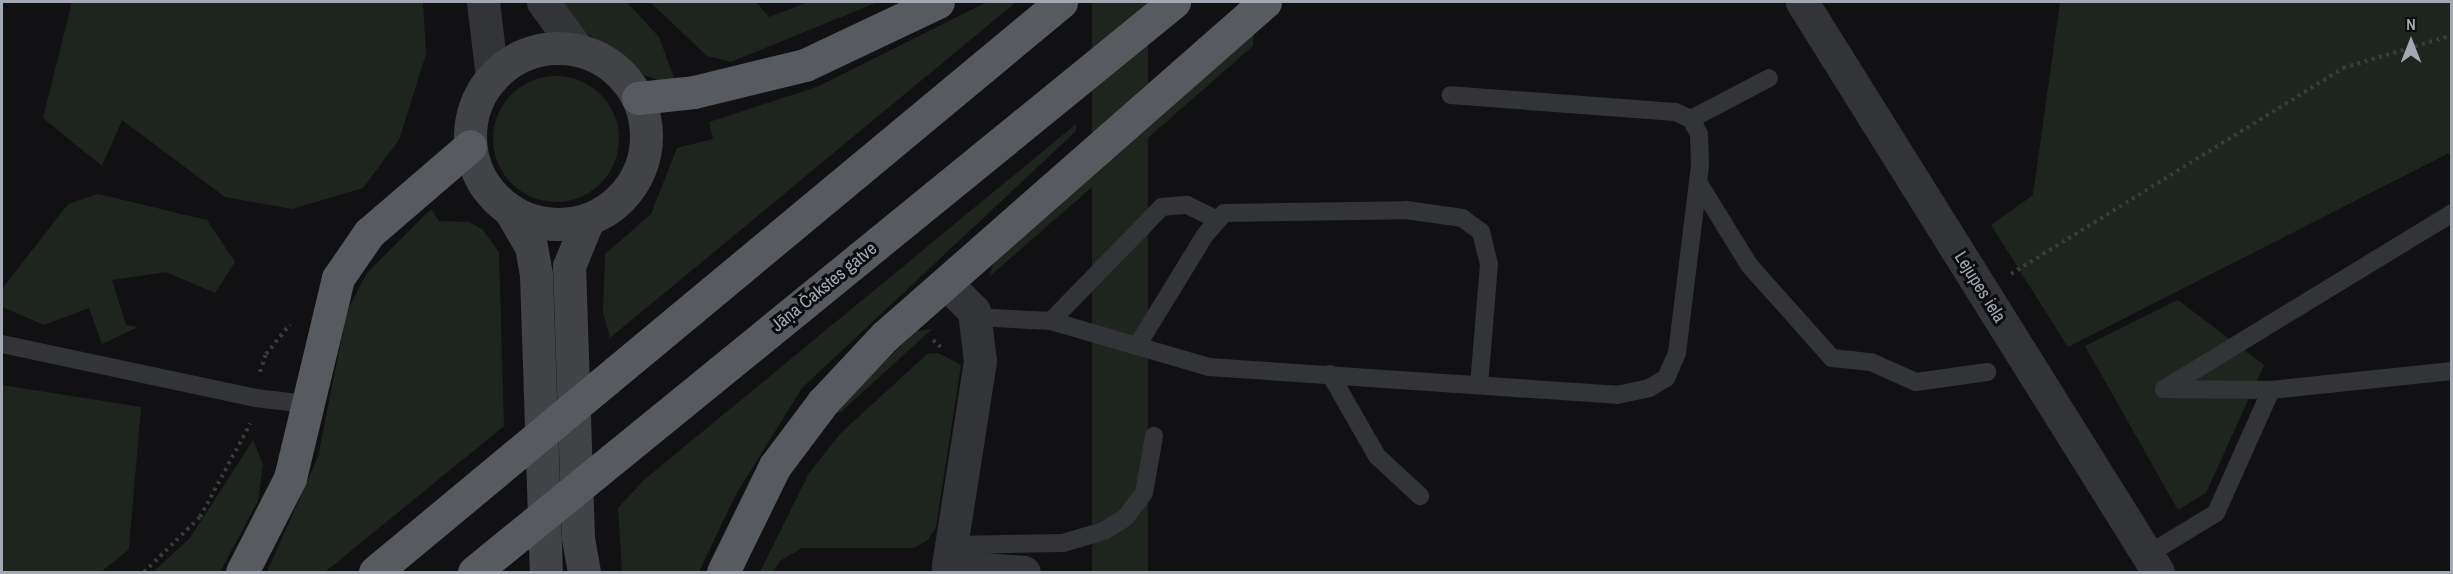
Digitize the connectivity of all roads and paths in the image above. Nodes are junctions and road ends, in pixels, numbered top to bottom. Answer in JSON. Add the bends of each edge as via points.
{"nodes":[{"id":1,"x":483,"y":2,"type":"edge"},
{"id":2,"x":543,"y":2,"type":"edge"},
{"id":3,"x":938,"y":2,"type":"edge"},
{"id":4,"x":1061,"y":2,"type":"edge"},
{"id":5,"x":1174,"y":2,"type":"edge"},
{"id":6,"x":1264,"y":2,"type":"edge"},
{"id":7,"x":1802,"y":2,"type":"edge"},
{"id":8,"x":2451,"y":35,"type":"edge"},
{"id":9,"x":578,"y":50,"type":"junction"},
{"id":10,"x":492,"y":77,"type":"junction"},
{"id":11,"x":1769,"y":78,"type":"dead end"},
{"id":12,"x":1452,"y":95,"type":"dead end"},
{"id":13,"x":638,"y":98,"type":"junction"},
{"id":14,"x":1691,"y":119,"type":"junction"},
{"id":15,"x":470,"y":146,"type":"junction"},
{"id":16,"x":1698,"y":182,"type":"junction"},
{"id":17,"x":511,"y":212,"type":"junction"},
{"id":18,"x":2451,"y":213,"type":"edge"},
{"id":19,"x":1215,"y":219,"type":"junction"},
{"id":20,"x":588,"y":220,"type":"junction"},
{"id":21,"x":947,"y":284,"type":"junction"},
{"id":22,"x":1983,"y":291,"type":"junction"},
{"id":23,"x":295,"y":311,"type":"dead end"},
{"id":24,"x":976,"y":317,"type":"junction"},
{"id":25,"x":1051,"y":321,"type":"junction"},
{"id":26,"x":2,"y":344,"type":"edge"},
{"id":27,"x":1137,"y":346,"type":"junction"},
{"id":28,"x":2451,"y":370,"type":"edge"},
{"id":29,"x":1987,"y":372,"type":"dead end"},
{"id":30,"x":1330,"y":374,"type":"junction"},
{"id":31,"x":1479,"y":385,"type":"junction"},
{"id":32,"x":2271,"y":390,"type":"junction"},
{"id":33,"x":255,"y":398,"type":"junction"},
{"id":34,"x":307,"y":404,"type":"junction"},
{"id":35,"x":1154,"y":436,"type":"dead end"},
{"id":36,"x":1420,"y":496,"type":"dead end"},
{"id":37,"x":951,"y":555,"type":"junction"},
{"id":38,"x":2153,"y":564,"type":"edge"},
{"id":39,"x":546,"y":568,"type":"edge"},
{"id":40,"x":144,"y":573,"type":"edge"},
{"id":41,"x":242,"y":573,"type":"edge"},
{"id":42,"x":375,"y":573,"type":"edge"},
{"id":43,"x":474,"y":573,"type":"edge"},
{"id":44,"x":585,"y":573,"type":"edge"},
{"id":45,"x":723,"y":573,"type":"edge"},
{"id":46,"x":1024,"y":573,"type":"edge"}],
"edges":[{"from":1,"to":10,"type":"street"},
{"from":2,"to":9,"type":"street"},
{"from":3,"to":13,"type":"highway","via":[[805,65],[748,81]]},
{"from":4,"to":42,"type":"highway"},
{"from":5,"to":43,"type":"highway","name":"Jāņa Čakstes gatve"},
{"from":6,"to":21,"type":"highway"},
{"from":7,"to":22,"type":"street","name":"Lejupes iela"},
{"from":8,"to":22,"type":"path","via":[[2343,68]]},
{"from":9,"to":10,"type":"main road","via":[[531,52]]},
{"from":9,"to":13,"type":"main road","via":[[610,65]]},
{"from":10,"to":15,"type":"main road","via":[[475,105]]},
{"from":11,"to":14,"type":"lane"},
{"from":12,"to":14,"type":"lane","via":[[1675,112]]},
{"from":13,"to":20,"type":"main road","via":[[645,118],[643,160],[623,197]]},
{"from":14,"to":16,"type":"lane","via":[[1699,134]]},
{"from":15,"to":17,"type":"main road","via":[[476,172]]},
{"from":15,"to":34,"type":"highway","via":[[369,233],[338,278]]},
{"from":16,"to":29,"type":"lane","via":[[1749,265],[1833,358],[1871,362],[1916,382]]},
{"from":16,"to":31,"type":"lane","via":[[1677,353],[1666,378],[1649,388],[1617,395]]},
{"from":17,"to":20,"type":"main road","via":[[562,225]]},
{"from":17,"to":39,"type":"main road","via":[[531,246],[536,275]]},
{"from":18,"to":32,"type":"lane","via":[[2164,389]]},
{"from":19,"to":25,"type":"lane","via":[[1187,205],[1162,207]]},
{"from":19,"to":27,"type":"lane"},
{"from":19,"to":31,"type":"lane","via":[[1235,210],[1406,210],[1462,218],[1481,232],[1489,251]]},
{"from":20,"to":44,"type":"main road","via":[[569,266],[578,537]]},
{"from":21,"to":24,"type":"street"},
{"from":21,"to":45,"type":"highway","via":[[885,336],[823,402],[775,466]]},
{"from":22,"to":38,"type":"street","name":"Lejupes iela"},
{"from":23,"to":33,"type":"path","via":[[286,333],[263,360]]},
{"from":24,"to":25,"type":"lane"},
{"from":24,"to":37,"type":"street","via":[[979,382]]},
{"from":25,"to":27,"type":"lane"},
{"from":26,"to":33,"type":"lane"},
{"from":27,"to":30,"type":"lane","via":[[1209,366]]},
{"from":28,"to":32,"type":"lane"},
{"from":30,"to":31,"type":"lane"},
{"from":30,"to":36,"type":"lane","via":[[1377,456]]},
{"from":32,"to":38,"type":"lane","via":[[2216,513]]},
{"from":33,"to":34,"type":"lane"},
{"from":33,"to":40,"type":"path","via":[[248,436],[200,517]]},
{"from":34,"to":41,"type":"highway","via":[[290,478]]},
{"from":35,"to":37,"type":"lane","via":[[1144,493],[1125,518],[1104,531],[1063,543]]},
{"from":37,"to":46,"type":"street"}]}
